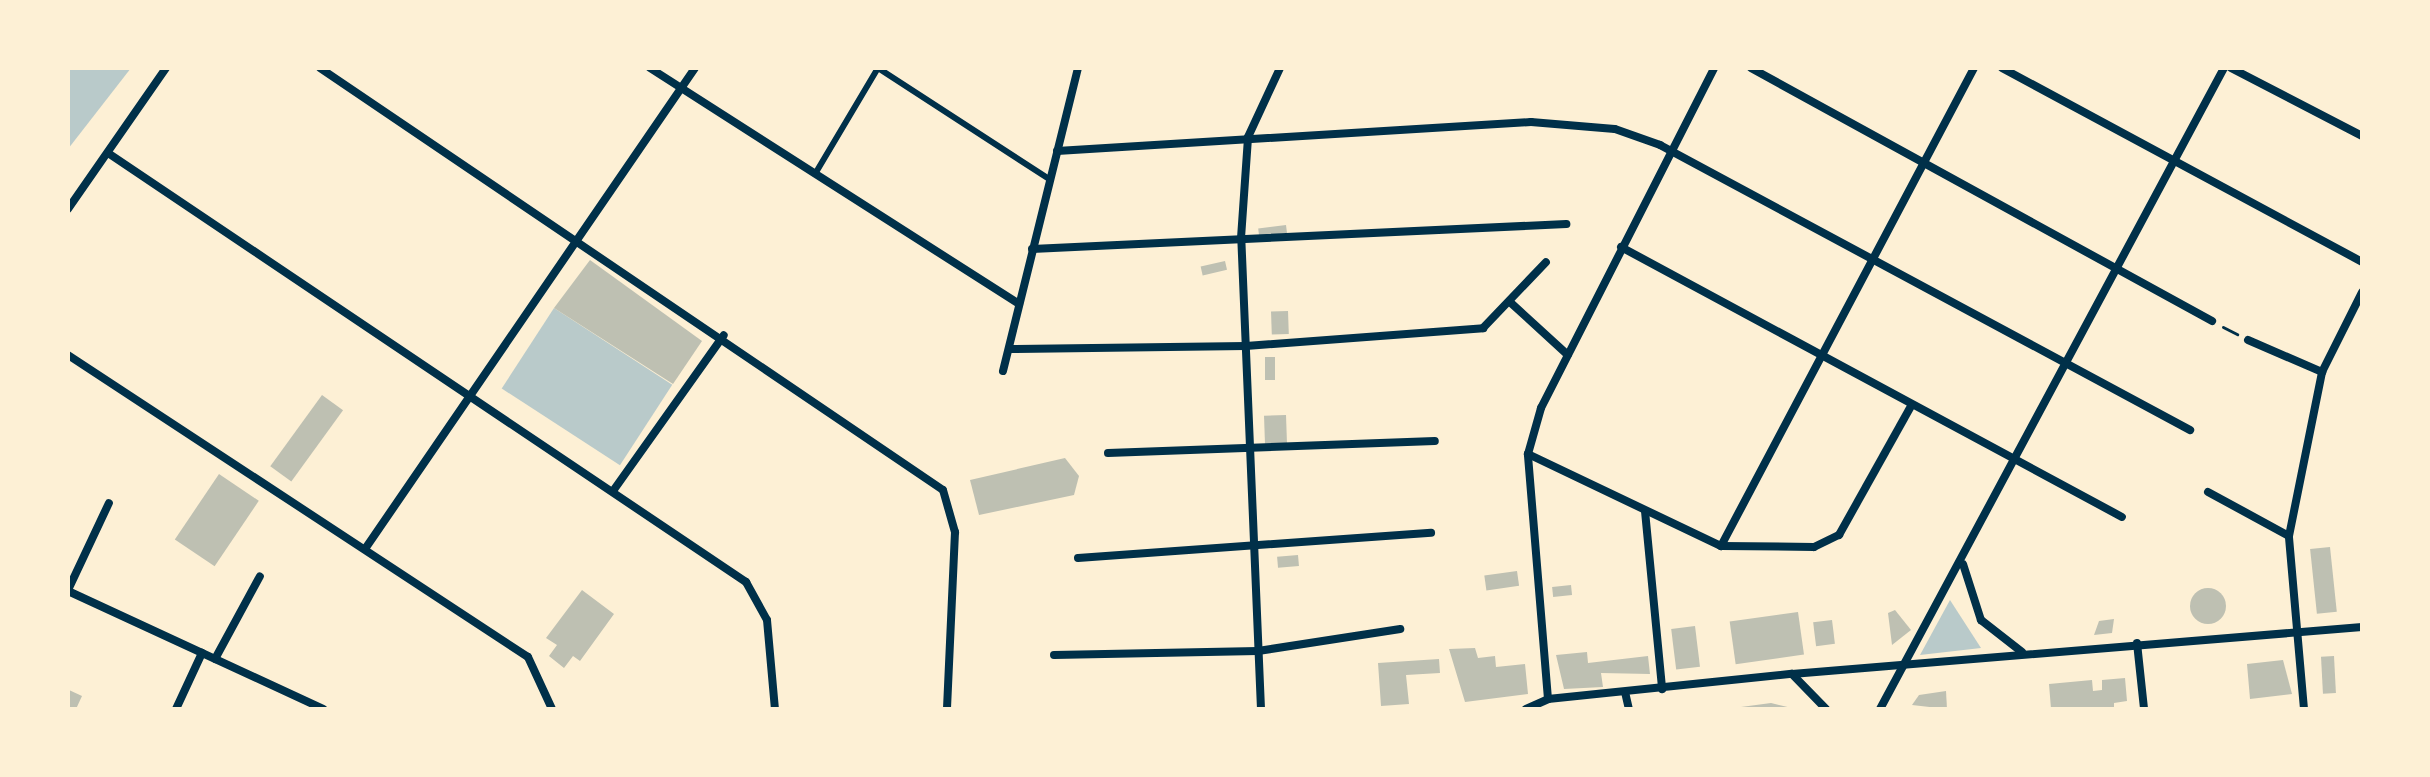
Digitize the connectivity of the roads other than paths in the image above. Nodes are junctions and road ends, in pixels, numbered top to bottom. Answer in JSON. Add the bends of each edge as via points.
{"nodes":[{"id":1,"x":166,"y":68,"type":"edge"},
{"id":2,"x":320,"y":68,"type":"edge"},
{"id":3,"x":650,"y":68,"type":"edge"},
{"id":4,"x":695,"y":68,"type":"edge"},
{"id":5,"x":878,"y":68,"type":"edge"},
{"id":6,"x":1078,"y":68,"type":"edge"},
{"id":7,"x":1280,"y":68,"type":"edge"},
{"id":8,"x":1714,"y":68,"type":"edge"},
{"id":9,"x":1751,"y":68,"type":"edge"},
{"id":10,"x":1974,"y":68,"type":"edge"},
{"id":11,"x":2002,"y":68,"type":"edge"},
{"id":12,"x":2224,"y":68,"type":"edge"},
{"id":13,"x":2231,"y":68,"type":"edge"},
{"id":14,"x":682,"y":89,"type":"junction"},
{"id":15,"x":2362,"y":136,"type":"edge"},
{"id":16,"x":1248,"y":137,"type":"junction"},
{"id":17,"x":1057,"y":151,"type":"junction"},
{"id":18,"x":1670,"y":151,"type":"junction"},
{"id":19,"x":108,"y":153,"type":"junction"},
{"id":20,"x":2174,"y":162,"type":"junction"},
{"id":21,"x":1927,"y":164,"type":"junction"},
{"id":22,"x":815,"y":174,"type":"junction"},
{"id":23,"x":1049,"y":179,"type":"junction"},
{"id":24,"x":68,"y":209,"type":"edge"},
{"id":25,"x":1566,"y":224,"type":"dead end"},
{"id":26,"x":580,"y":238,"type":"junction"},
{"id":27,"x":1241,"y":238,"type":"junction"},
{"id":28,"x":1621,"y":247,"type":"junction"},
{"id":29,"x":1032,"y":249,"type":"junction"},
{"id":30,"x":1546,"y":262,"type":"dead end"},
{"id":31,"x":2362,"y":262,"type":"edge"},
{"id":32,"x":1876,"y":263,"type":"junction"},
{"id":33,"x":2120,"y":272,"type":"junction"},
{"id":34,"x":2362,"y":292,"type":"edge"},
{"id":35,"x":1511,"y":303,"type":"junction"},
{"id":36,"x":1019,"y":304,"type":"junction"},
{"id":37,"x":2212,"y":321,"type":"road end"},
{"id":38,"x":724,"y":335,"type":"junction"},
{"id":39,"x":2248,"y":340,"type":"road end"},
{"id":40,"x":1246,"y":346,"type":"junction"},
{"id":41,"x":1009,"y":349,"type":"junction"},
{"id":42,"x":68,"y":355,"type":"edge"},
{"id":43,"x":1568,"y":355,"type":"junction"},
{"id":44,"x":1820,"y":358,"type":"junction"},
{"id":45,"x":2068,"y":364,"type":"junction"},
{"id":46,"x":1003,"y":371,"type":"dead end"},
{"id":47,"x":2322,"y":372,"type":"junction"},
{"id":48,"x":471,"y":398,"type":"junction"},
{"id":49,"x":1911,"y":406,"type":"junction"},
{"id":50,"x":2190,"y":430,"type":"dead end"},
{"id":51,"x":1435,"y":441,"type":"dead end"},
{"id":52,"x":1249,"y":449,"type":"junction"},
{"id":53,"x":1108,"y":453,"type":"dead end"},
{"id":54,"x":1528,"y":454,"type":"junction"},
{"id":55,"x":2016,"y":462,"type":"junction"},
{"id":56,"x":613,"y":491,"type":"junction"},
{"id":57,"x":2208,"y":492,"type":"dead end"},
{"id":58,"x":109,"y":503,"type":"dead end"},
{"id":59,"x":1645,"y":511,"type":"junction"},
{"id":60,"x":2122,"y":517,"type":"dead end"},
{"id":61,"x":1431,"y":533,"type":"dead end"},
{"id":62,"x":2289,"y":536,"type":"junction"},
{"id":63,"x":1721,"y":546,"type":"junction"},
{"id":64,"x":365,"y":549,"type":"junction"},
{"id":65,"x":1252,"y":549,"type":"junction"},
{"id":66,"x":1078,"y":558,"type":"dead end"},
{"id":67,"x":1963,"y":564,"type":"junction"},
{"id":68,"x":260,"y":576,"type":"dead end"},
{"id":69,"x":68,"y":591,"type":"edge"},
{"id":70,"x":2362,"y":627,"type":"edge"},
{"id":71,"x":1400,"y":629,"type":"dead end"},
{"id":72,"x":2294,"y":632,"type":"junction"},
{"id":73,"x":2137,"y":643,"type":"junction"},
{"id":74,"x":1258,"y":651,"type":"junction"},
{"id":75,"x":2022,"y":652,"type":"junction"},
{"id":76,"x":202,"y":653,"type":"junction"},
{"id":77,"x":1054,"y":655,"type":"dead end"},
{"id":78,"x":215,"y":659,"type":"junction"},
{"id":79,"x":1903,"y":664,"type":"junction"},
{"id":80,"x":1792,"y":674,"type":"junction"},
{"id":81,"x":1662,"y":689,"type":"junction"},
{"id":82,"x":1625,"y":692,"type":"junction"},
{"id":83,"x":1548,"y":699,"type":"junction"},
{"id":84,"x":176,"y":709,"type":"edge"},
{"id":85,"x":323,"y":709,"type":"edge"},
{"id":86,"x":552,"y":709,"type":"edge"},
{"id":87,"x":775,"y":709,"type":"edge"},
{"id":88,"x":947,"y":709,"type":"edge"},
{"id":89,"x":1261,"y":709,"type":"edge"},
{"id":90,"x":1526,"y":709,"type":"edge"},
{"id":91,"x":1629,"y":709,"type":"edge"},
{"id":92,"x":1826,"y":709,"type":"edge"},
{"id":93,"x":1880,"y":709,"type":"edge"},
{"id":94,"x":2144,"y":709,"type":"edge"},
{"id":95,"x":2304,"y":709,"type":"edge"}],
"edges":[{"from":1,"to":19,"type":"street"},
{"from":2,"to":26,"type":"street"},
{"from":3,"to":14,"type":"street"},
{"from":4,"to":14,"type":"street"},
{"from":5,"to":22,"type":"lane"},
{"from":5,"to":23,"type":"lane"},
{"from":6,"to":17,"type":"street"},
{"from":7,"to":16,"type":"street"},
{"from":8,"to":18,"type":"street"},
{"from":9,"to":21,"type":"street"},
{"from":10,"to":21,"type":"street"},
{"from":11,"to":20,"type":"street"},
{"from":12,"to":20,"type":"street"},
{"from":13,"to":15,"type":"street"},
{"from":14,"to":22,"type":"street"},
{"from":14,"to":26,"type":"street"},
{"from":16,"to":17,"type":"street"},
{"from":16,"to":18,"type":"street","via":[[1578,121]]},
{"from":16,"to":27,"type":"street"},
{"from":17,"to":23,"type":"street"},
{"from":18,"to":28,"type":"street"},
{"from":18,"to":32,"type":"street"},
{"from":19,"to":24,"type":"street"},
{"from":19,"to":48,"type":"street"},
{"from":20,"to":31,"type":"street"},
{"from":20,"to":33,"type":"street"},
{"from":21,"to":32,"type":"street"},
{"from":21,"to":33,"type":"street"},
{"from":22,"to":36,"type":"street"},
{"from":23,"to":29,"type":"street"},
{"from":25,"to":27,"type":"street"},
{"from":26,"to":38,"type":"street"},
{"from":26,"to":48,"type":"street"},
{"from":27,"to":29,"type":"street"},
{"from":27,"to":40,"type":"street"},
{"from":28,"to":43,"type":"street"},
{"from":28,"to":44,"type":"street"},
{"from":29,"to":36,"type":"street"},
{"from":30,"to":35,"type":"street"},
{"from":32,"to":44,"type":"street"},
{"from":32,"to":45,"type":"street"},
{"from":33,"to":37,"type":"street"},
{"from":33,"to":45,"type":"street"},
{"from":34,"to":47,"type":"street"},
{"from":35,"to":40,"type":"street","via":[[1483,328]]},
{"from":35,"to":43,"type":"street"},
{"from":36,"to":41,"type":"street"},
{"from":38,"to":56,"type":"street"},
{"from":38,"to":88,"type":"street","via":[[943,490],[955,532]]},
{"from":39,"to":47,"type":"street"},
{"from":40,"to":41,"type":"street"},
{"from":40,"to":52,"type":"street"},
{"from":41,"to":46,"type":"street"},
{"from":42,"to":64,"type":"street"},
{"from":43,"to":54,"type":"street"},
{"from":44,"to":49,"type":"street"},
{"from":44,"to":63,"type":"street"},
{"from":45,"to":50,"type":"street"},
{"from":45,"to":55,"type":"street"},
{"from":47,"to":62,"type":"street"},
{"from":48,"to":56,"type":"street"},
{"from":48,"to":64,"type":"street"},
{"from":49,"to":55,"type":"street"},
{"from":49,"to":63,"type":"street","via":[[1829,544]]},
{"from":51,"to":52,"type":"street"},
{"from":52,"to":53,"type":"street"},
{"from":52,"to":65,"type":"street"},
{"from":54,"to":59,"type":"street"},
{"from":54,"to":83,"type":"street"},
{"from":55,"to":60,"type":"street"},
{"from":55,"to":67,"type":"street"},
{"from":56,"to":87,"type":"street","via":[[717,560],[761,601]]},
{"from":57,"to":62,"type":"street"},
{"from":58,"to":69,"type":"street"},
{"from":59,"to":63,"type":"street"},
{"from":59,"to":81,"type":"street"},
{"from":61,"to":65,"type":"street"},
{"from":62,"to":72,"type":"street"},
{"from":64,"to":86,"type":"street","via":[[528,657],[546,682]]},
{"from":65,"to":66,"type":"street"},
{"from":65,"to":74,"type":"street"},
{"from":67,"to":75,"type":"street","via":[[1981,620]]},
{"from":67,"to":79,"type":"street"},
{"from":68,"to":78,"type":"street"},
{"from":69,"to":76,"type":"street"},
{"from":70,"to":72,"type":"street"},
{"from":71,"to":74,"type":"street"},
{"from":72,"to":73,"type":"street"},
{"from":72,"to":95,"type":"street"},
{"from":73,"to":75,"type":"street"},
{"from":73,"to":94,"type":"street"},
{"from":74,"to":77,"type":"street"},
{"from":74,"to":89,"type":"street"},
{"from":75,"to":79,"type":"street"},
{"from":76,"to":78,"type":"street"},
{"from":76,"to":84,"type":"street"},
{"from":78,"to":85,"type":"street"},
{"from":79,"to":80,"type":"street"},
{"from":79,"to":93,"type":"street"},
{"from":80,"to":81,"type":"street"},
{"from":80,"to":92,"type":"street"},
{"from":81,"to":82,"type":"street"},
{"from":82,"to":83,"type":"street"},
{"from":82,"to":91,"type":"street"},
{"from":83,"to":90,"type":"street"}]}
